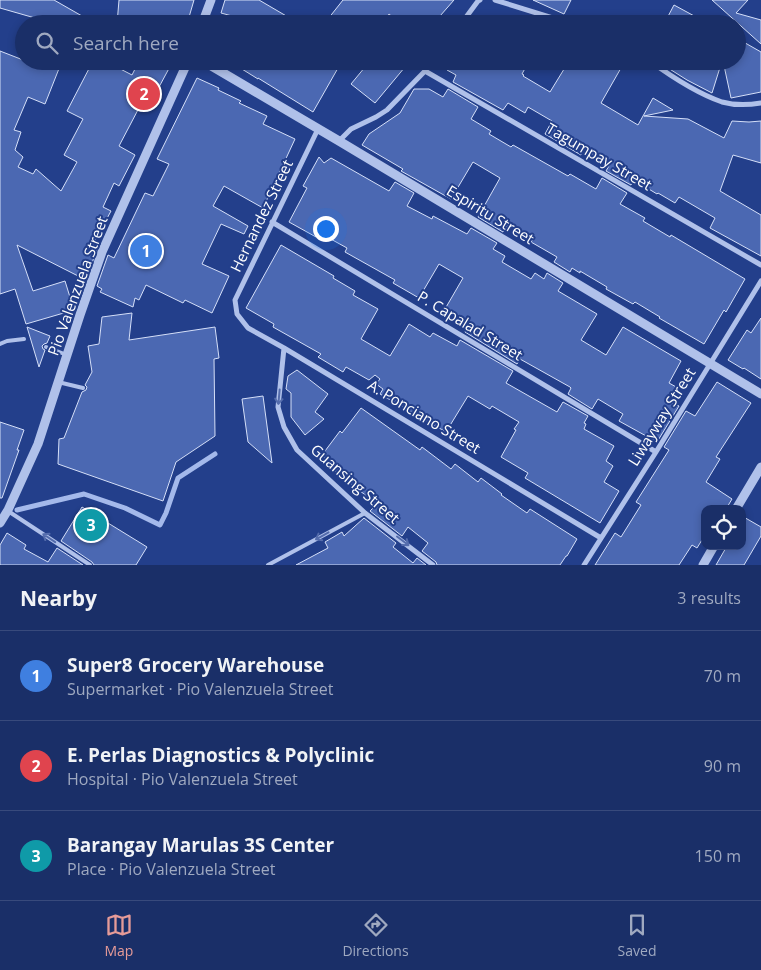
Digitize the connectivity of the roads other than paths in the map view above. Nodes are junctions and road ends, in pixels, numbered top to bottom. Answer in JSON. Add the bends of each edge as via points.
{"nodes":[{"id":1,"x":211,"y":0,"type":"edge"},
{"id":2,"x":480,"y":0,"type":"edge"},
{"id":3,"x":495,"y":0,"type":"edge"},
{"id":4,"x":205,"y":15,"type":"edge"},
{"id":5,"x":468,"y":15,"type":"edge"},
{"id":6,"x":543,"y":15,"type":"edge"},
{"id":7,"x":184,"y":70,"type":"edge"},
{"id":8,"x":218,"y":70,"type":"edge"},
{"id":9,"x":662,"y":70,"type":"edge"},
{"id":10,"x":425,"y":71,"type":"joint"},
{"id":11,"x":761,"y":103,"type":"edge"},
{"id":12,"x":318,"y":129,"type":"junction"},
{"id":13,"x":339,"y":141,"type":"junction"},
{"id":14,"x":272,"y":222,"type":"junction"},
{"id":15,"x":761,"y":265,"type":"edge"},
{"id":16,"x":761,"y":281,"type":"edge"},
{"id":17,"x":238,"y":314,"type":"joint"},
{"id":18,"x":24,"y":339,"type":"dead end"},
{"id":19,"x":0,"y":344,"type":"edge"},
{"id":20,"x":46,"y":346,"type":"dead end"},
{"id":21,"x":284,"y":348,"type":"junction"},
{"id":22,"x":67,"y":355,"type":"junction"},
{"id":23,"x":710,"y":364,"type":"junction"},
{"id":24,"x":58,"y":382,"type":"junction"},
{"id":25,"x":83,"y":388,"type":"dead end"},
{"id":26,"x":761,"y":394,"type":"edge"},
{"id":27,"x":656,"y":452,"type":"junction"},
{"id":28,"x":761,"y":467,"type":"edge"},
{"id":29,"x":738,"y":505,"type":"edge"},
{"id":30,"x":8,"y":510,"type":"junction"},
{"id":31,"x":365,"y":512,"type":"junction"},
{"id":32,"x":0,"y":523,"type":"edge"},
{"id":33,"x":601,"y":538,"type":"junction"},
{"id":34,"x":711,"y":550,"type":"edge"},
{"id":35,"x":90,"y":565,"type":"edge"},
{"id":36,"x":268,"y":565,"type":"edge"},
{"id":37,"x":434,"y":565,"type":"edge"},
{"id":38,"x":584,"y":565,"type":"edge"},
{"id":39,"x":702,"y":565,"type":"edge"}],
"edges":[{"from":1,"to":4,"type":"street"},
{"from":2,"to":5,"type":"street"},
{"from":3,"to":6,"type":"street"},
{"from":7,"to":22,"type":"street","name":"Pio Valenzuela Street","via":[[102,252]]},
{"from":8,"to":12,"type":"street","name":"Espiritu Street"},
{"from":9,"to":11,"type":"street","via":[[723,102]]},
{"from":10,"to":13,"type":"street","via":[[387,110],[351,129]]},
{"from":10,"to":15,"type":"street","name":"Tagumpay Street"},
{"from":12,"to":13,"type":"street","name":"Espiritu Street"},
{"from":12,"to":14,"type":"street","name":"Hernandez Street"},
{"from":13,"to":23,"type":"street","name":"Espiritu Street"},
{"from":14,"to":17,"type":"street","name":"Hernandez Street","via":[[235,300]]},
{"from":14,"to":27,"type":"street","name":"P. Capalad Street"},
{"from":16,"to":23,"type":"street","name":"Liwayway Street"},
{"from":17,"to":21,"type":"street","name":"A. Ponciano Street","via":[[248,328]]},
{"from":18,"to":19,"type":"lane"},
{"from":20,"to":22,"type":"lane"},
{"from":21,"to":31,"type":"street","name":"Guansing Street","one_way":true,"via":[[278,406],[284,427],[297,450]]},
{"from":21,"to":33,"type":"street","name":"A. Ponciano Street"},
{"from":22,"to":24,"type":"street","name":"Pio Valenzuela Street"},
{"from":23,"to":26,"type":"street","name":"Espiritu Street"},
{"from":23,"to":27,"type":"street","name":"Liwayway Street"},
{"from":24,"to":25,"type":"lane"},
{"from":24,"to":30,"type":"street","name":"Pio Valenzuela Street","via":[[38,444]]},
{"from":27,"to":33,"type":"street","name":"Liwayway Street"},
{"from":28,"to":29,"type":"street"},
{"from":30,"to":32,"type":"street","name":"Pio Valenzuela Street"},
{"from":35,"to":30,"type":"lane","one_way":true},
{"from":31,"to":36,"type":"lane","one_way":true},
{"from":31,"to":37,"type":"street","name":"Guansing Street","one_way":true},
{"from":33,"to":38,"type":"street","name":"Liwayway Street"},
{"from":34,"to":39,"type":"street"}]}
